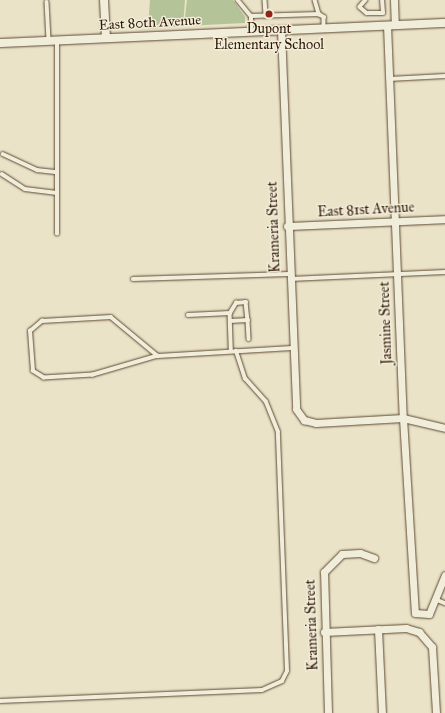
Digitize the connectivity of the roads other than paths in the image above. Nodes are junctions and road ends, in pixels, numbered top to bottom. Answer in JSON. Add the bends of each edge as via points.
{"nodes":[{"id":1,"x":104,"y":0,"type":"edge"},
{"id":2,"x":238,"y":0,"type":"edge"},
{"id":3,"x":266,"y":0,"type":"edge"},
{"id":4,"x":315,"y":0,"type":"edge"},
{"id":5,"x":366,"y":0,"type":"edge"},
{"id":6,"x":382,"y":0,"type":"edge"},
{"id":7,"x":394,"y":0,"type":"edge"},
{"id":8,"x":47,"y":2,"type":"dead end"},
{"id":9,"x":319,"y":14,"type":"junction"},
{"id":10,"x":251,"y":16,"type":"junction"},
{"id":11,"x":266,"y":16,"type":"junction"},
{"id":12,"x":445,"y":22,"type":"edge"},
{"id":13,"x":391,"y":25,"type":"junction"},
{"id":14,"x":324,"y":28,"type":"junction"},
{"id":15,"x":280,"y":30,"type":"junction"},
{"id":16,"x":251,"y":31,"type":"junction"},
{"id":17,"x":106,"y":38,"type":"junction"},
{"id":18,"x":53,"y":41,"type":"junction"},
{"id":19,"x":0,"y":44,"type":"edge"},
{"id":20,"x":445,"y":76,"type":"edge"},
{"id":21,"x":389,"y":78,"type":"junction"},
{"id":22,"x":3,"y":154,"type":"dead end"},
{"id":23,"x":57,"y":172,"type":"junction"},
{"id":24,"x":2,"y":174,"type":"dead end"},
{"id":25,"x":57,"y":192,"type":"junction"},
{"id":26,"x":445,"y":219,"type":"edge"},
{"id":27,"x":395,"y":222,"type":"junction"},
{"id":28,"x":287,"y":226,"type":"junction"},
{"id":29,"x":56,"y":234,"type":"dead end"},
{"id":30,"x":445,"y":272,"type":"edge"},
{"id":31,"x":397,"y":274,"type":"junction"},
{"id":32,"x":289,"y":276,"type":"junction"},
{"id":33,"x":133,"y":279,"type":"dead end"},
{"id":34,"x":230,"y":313,"type":"junction"},
{"id":35,"x":188,"y":315,"type":"dead end"},
{"id":36,"x":248,"y":320,"type":"junction"},
{"id":37,"x":230,"y":321,"type":"junction"},
{"id":38,"x":250,"y":339,"type":"dead end"},
{"id":39,"x":292,"y":348,"type":"junction"},
{"id":40,"x":232,"y":351,"type":"junction"},
{"id":41,"x":236,"y":351,"type":"junction"},
{"id":42,"x":158,"y":356,"type":"junction"},
{"id":43,"x":402,"y":418,"type":"junction"},
{"id":44,"x":445,"y":428,"type":"edge"},
{"id":45,"x":374,"y":558,"type":"dead end"},
{"id":46,"x":445,"y":575,"type":"edge"},
{"id":47,"x":435,"y":599,"type":"junction"},
{"id":48,"x":445,"y":603,"type":"edge"},
{"id":49,"x":378,"y":629,"type":"junction"},
{"id":50,"x":324,"y":632,"type":"junction"},
{"id":51,"x":0,"y":701,"type":"edge"},
{"id":52,"x":328,"y":713,"type":"edge"},
{"id":53,"x":382,"y":713,"type":"edge"},
{"id":54,"x":436,"y":713,"type":"edge"}],
"edges":[{"from":1,"to":17,"type":"street"},
{"from":2,"to":10,"type":"lane"},
{"from":3,"to":11,"type":"lane"},
{"from":4,"to":9,"type":"lane"},
{"from":5,"to":6,"type":"lane","via":[[360,7],[367,13],[383,13]]},
{"from":7,"to":13,"type":"street","name":"Jasmine Street"},
{"from":8,"to":18,"type":"lane"},
{"from":9,"to":11,"type":"lane"},
{"from":9,"to":14,"type":"lane","via":[[324,17]]},
{"from":10,"to":11,"type":"lane"},
{"from":10,"to":16,"type":"lane"},
{"from":12,"to":13,"type":"street","name":"East 80th Avenue"},
{"from":13,"to":14,"type":"street","name":"East 80th Avenue"},
{"from":13,"to":21,"type":"street","name":"Jasmine Street"},
{"from":14,"to":15,"type":"street","name":"East 80th Avenue"},
{"from":15,"to":16,"type":"street","name":"East 80th Avenue"},
{"from":15,"to":28,"type":"street","name":"Krameria Street"},
{"from":16,"to":17,"type":"street","name":"East 80th Avenue"},
{"from":17,"to":18,"type":"street","name":"East 80th Avenue"},
{"from":18,"to":19,"type":"street","name":"East 80th Avenue"},
{"from":18,"to":23,"type":"lane"},
{"from":20,"to":21,"type":"lane"},
{"from":21,"to":27,"type":"street","name":"Jasmine Street"},
{"from":22,"to":23,"type":"lane","via":[[37,170]]},
{"from":23,"to":25,"type":"lane"},
{"from":24,"to":25,"type":"lane","via":[[25,189]]},
{"from":25,"to":29,"type":"lane"},
{"from":26,"to":27,"type":"street","name":"East 81st Avenue"},
{"from":27,"to":28,"type":"street","name":"East 81st Avenue"},
{"from":27,"to":31,"type":"street","name":"Jasmine Street"},
{"from":28,"to":32,"type":"street","name":"Krameria Street"},
{"from":30,"to":31,"type":"lane"},
{"from":31,"to":32,"type":"lane"},
{"from":31,"to":43,"type":"street","name":"Jasmine Street"},
{"from":32,"to":33,"type":"lane"},
{"from":32,"to":39,"type":"street","name":"Krameria Street"},
{"from":34,"to":35,"type":"lane"},
{"from":34,"to":36,"type":"lane","via":[[236,303],[246,302]]},
{"from":34,"to":37,"type":"lane"},
{"from":36,"to":37,"type":"lane"},
{"from":36,"to":38,"type":"lane"},
{"from":37,"to":40,"type":"lane"},
{"from":39,"to":41,"type":"lane"},
{"from":39,"to":43,"type":"street","name":"Krameria Street","via":[[294,402],[304,420],[316,423]]},
{"from":40,"to":41,"type":"lane"},
{"from":40,"to":42,"type":"lane"},
{"from":41,"to":51,"type":"lane","via":[[246,379],[266,402],[278,432],[287,671],[282,681],[262,690]]},
{"from":42,"to":42,"type":"lane","via":[[111,317],[42,321],[30,331],[33,371],[44,378],[93,375]]},
{"from":43,"to":44,"type":"street"},
{"from":43,"to":47,"type":"street","name":"Jasmine Street","via":[[415,613],[429,614]]},
{"from":45,"to":50,"type":"street","name":"Krameria Street","via":[[348,552],[337,556],[327,566],[323,576]]},
{"from":46,"to":47,"type":"street"},
{"from":47,"to":48,"type":"lane"},
{"from":49,"to":50,"type":"street"},
{"from":49,"to":53,"type":"street"},
{"from":49,"to":54,"type":"street","via":[[415,631],[432,647]]},
{"from":50,"to":52,"type":"street","name":"Krameria Street"}]}
